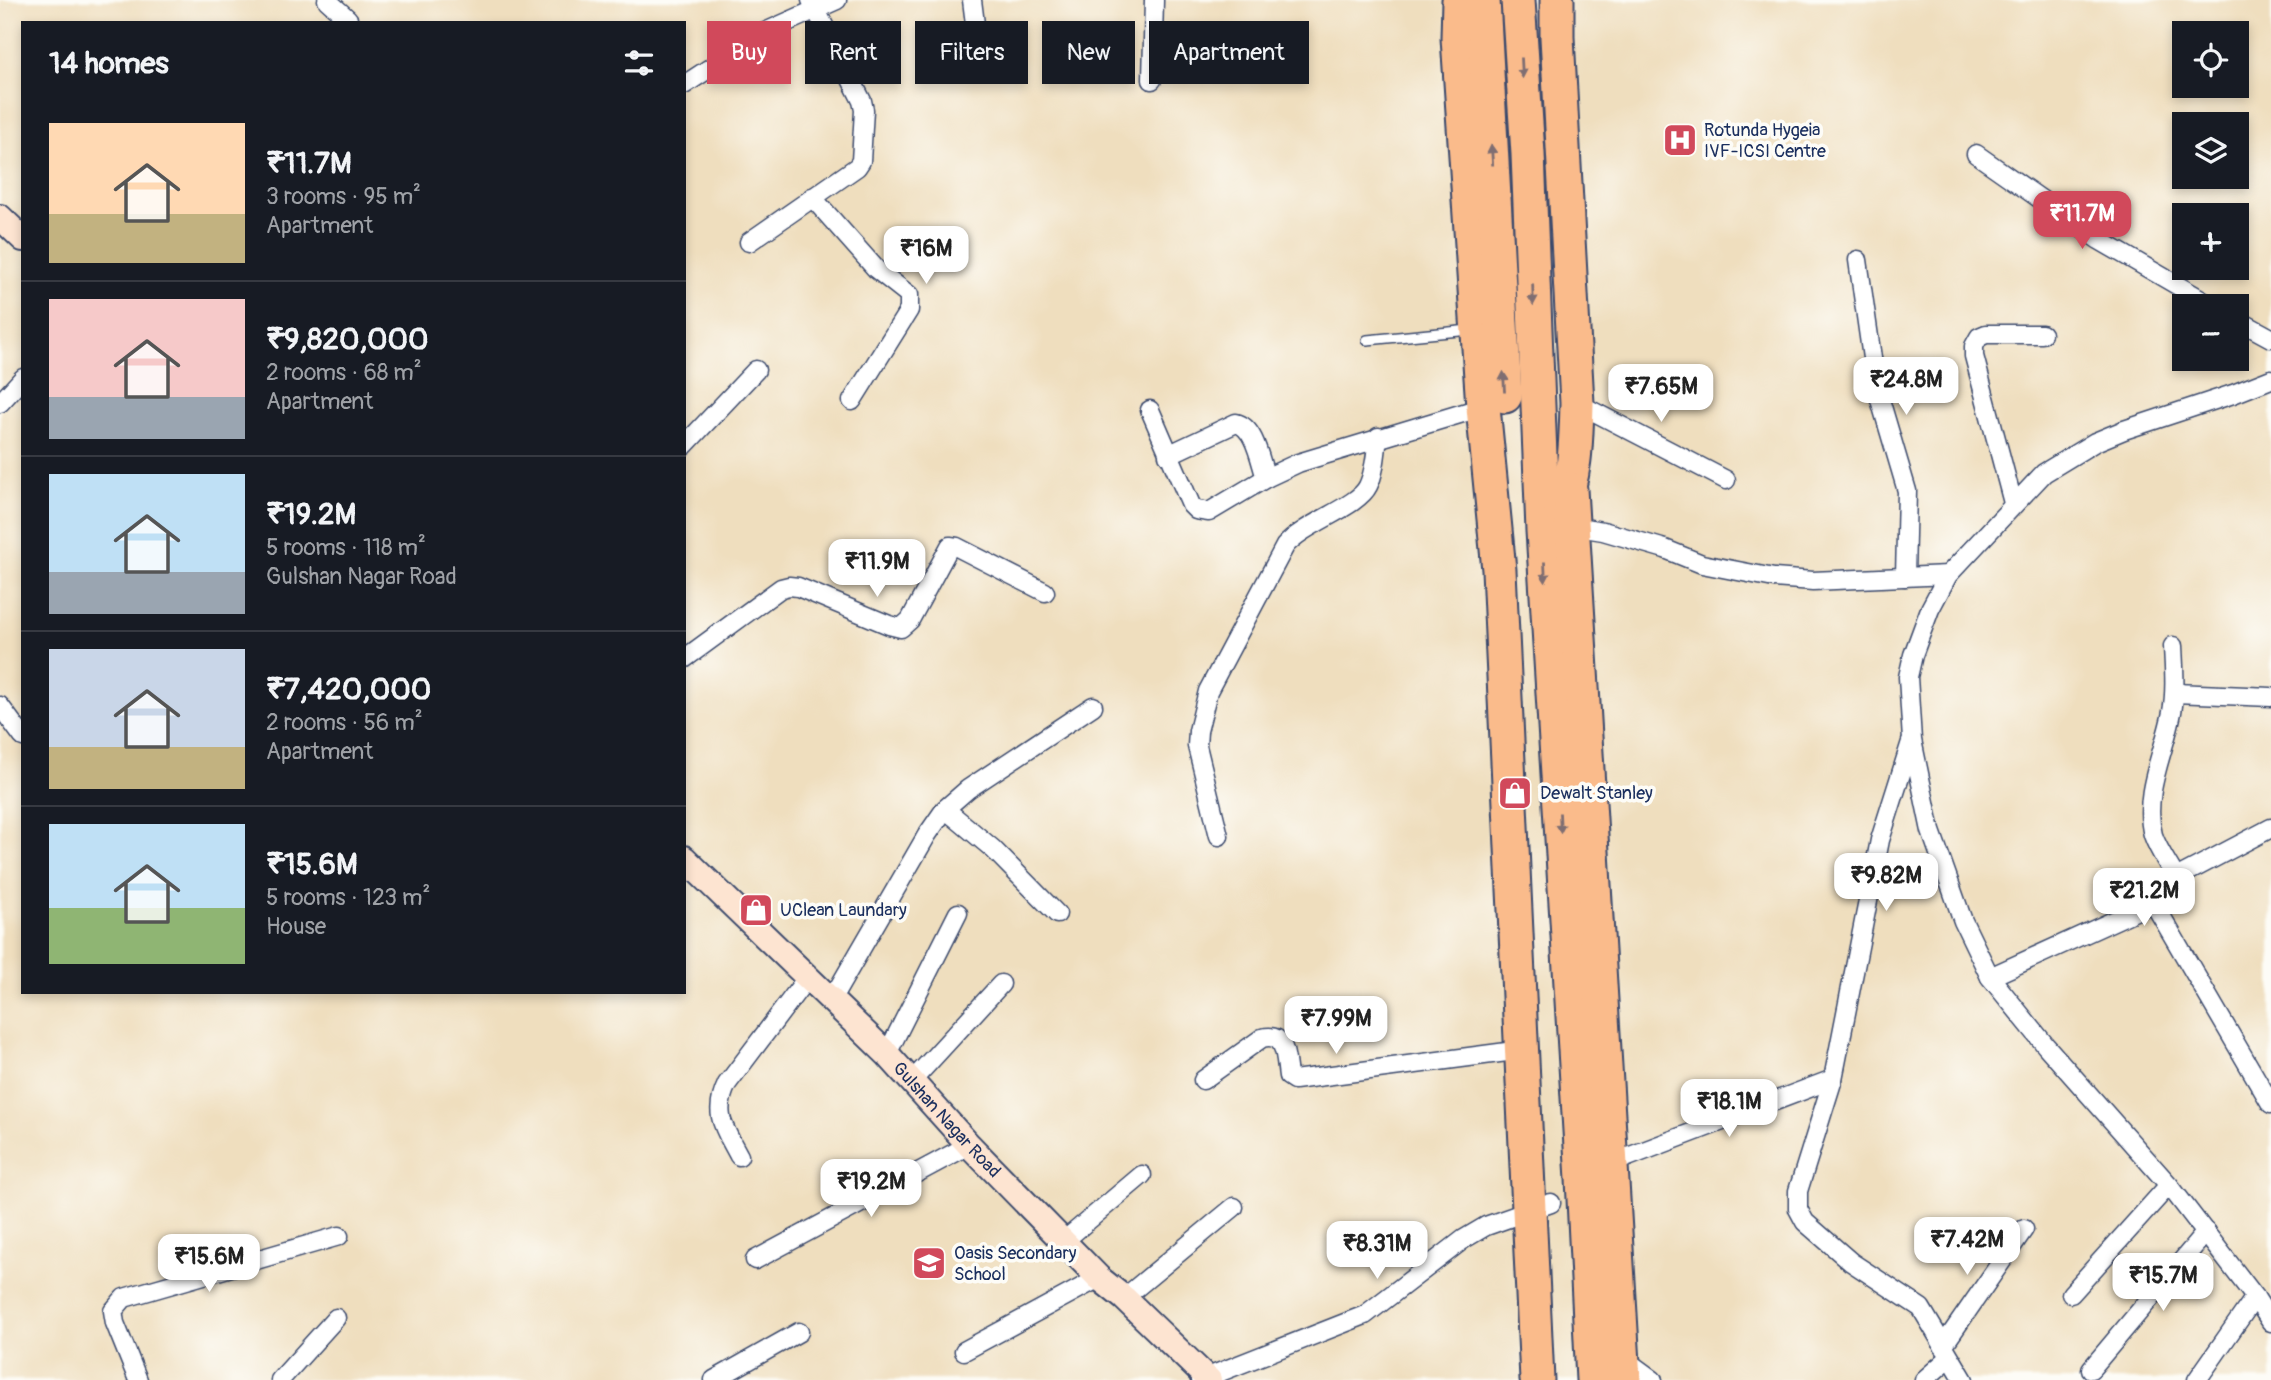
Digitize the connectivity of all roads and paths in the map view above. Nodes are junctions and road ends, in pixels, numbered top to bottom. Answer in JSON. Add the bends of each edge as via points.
{"nodes":[{"id":1,"x":327,"y":0,"type":"edge"},
{"id":2,"x":836,"y":0,"type":"edge"},
{"id":3,"x":972,"y":0,"type":"edge"},
{"id":4,"x":1154,"y":0,"type":"edge"},
{"id":5,"x":1459,"y":0,"type":"edge"},
{"id":6,"x":1483,"y":0,"type":"edge"},
{"id":7,"x":1518,"y":0,"type":"edge"},
{"id":8,"x":1557,"y":0,"type":"edge"},
{"id":9,"x":813,"y":4,"type":"edge"},
{"id":10,"x":348,"y":19,"type":"dead end"},
{"id":11,"x":975,"y":21,"type":"edge"},
{"id":12,"x":1153,"y":21,"type":"edge"},
{"id":13,"x":686,"y":84,"type":"edge"},
{"id":14,"x":1976,"y":154,"type":"dead end"},
{"id":15,"x":812,"y":197,"type":"junction"},
{"id":16,"x":0,"y":217,"type":"edge"},
{"id":17,"x":21,"y":237,"type":"edge"},
{"id":18,"x":749,"y":242,"type":"dead end"},
{"id":19,"x":1858,"y":260,"type":"dead end"},
{"id":20,"x":2192,"y":294,"type":"edge"},
{"id":21,"x":2249,"y":326,"type":"edge"},
{"id":22,"x":1489,"y":327,"type":"junction"},
{"id":23,"x":2042,"y":334,"type":"dead end"},
{"id":24,"x":2271,"y":338,"type":"edge"},
{"id":25,"x":1367,"y":340,"type":"dead end"},
{"id":26,"x":756,"y":370,"type":"dead end"},
{"id":27,"x":2271,"y":379,"type":"edge"},
{"id":28,"x":21,"y":381,"type":"edge"},
{"id":29,"x":852,"y":401,"type":"dead end"},
{"id":30,"x":0,"y":403,"type":"edge"},
{"id":31,"x":1577,"y":403,"type":"junction"},
{"id":32,"x":1483,"y":407,"type":"junction"},
{"id":33,"x":1150,"y":410,"type":"dead end"},
{"id":34,"x":1378,"y":438,"type":"junction"},
{"id":35,"x":686,"y":444,"type":"edge"},
{"id":36,"x":1168,"y":455,"type":"junction"},
{"id":37,"x":1266,"y":478,"type":"junction"},
{"id":38,"x":1726,"y":480,"type":"dead end"},
{"id":39,"x":2013,"y":503,"type":"junction"},
{"id":40,"x":1557,"y":528,"type":"junction"},
{"id":41,"x":1948,"y":575,"type":"junction"},
{"id":42,"x":1906,"y":577,"type":"junction"},
{"id":43,"x":1045,"y":592,"type":"dead end"},
{"id":44,"x":2173,"y":646,"type":"dead end"},
{"id":45,"x":686,"y":658,"type":"edge"},
{"id":46,"x":2175,"y":693,"type":"junction"},
{"id":47,"x":2271,"y":697,"type":"edge"},
{"id":48,"x":1093,"y":706,"type":"dead end"},
{"id":49,"x":1,"y":711,"type":"edge"},
{"id":50,"x":21,"y":735,"type":"edge"},
{"id":51,"x":1912,"y":740,"type":"junction"},
{"id":52,"x":945,"y":809,"type":"junction"},
{"id":53,"x":2271,"y":828,"type":"edge"},
{"id":54,"x":1219,"y":836,"type":"dead end"},
{"id":55,"x":686,"y":860,"type":"edge"},
{"id":56,"x":2176,"y":878,"type":"junction"},
{"id":57,"x":2153,"y":902,"type":"junction"},
{"id":58,"x":958,"y":912,"type":"dead end"},
{"id":59,"x":1057,"y":914,"type":"dead end"},
{"id":60,"x":1990,"y":977,"type":"junction"},
{"id":61,"x":807,"y":978,"type":"junction"},
{"id":62,"x":1001,"y":984,"type":"dead end"},
{"id":63,"x":832,"y":999,"type":"junction"},
{"id":64,"x":1522,"y":1050,"type":"junction"},
{"id":65,"x":887,"y":1054,"type":"junction"},
{"id":66,"x":1833,"y":1079,"type":"junction"},
{"id":67,"x":1203,"y":1080,"type":"dead end"},
{"id":68,"x":912,"y":1081,"type":"junction"},
{"id":69,"x":2271,"y":1104,"type":"edge"},
{"id":70,"x":969,"y":1144,"type":"junction"},
{"id":71,"x":739,"y":1156,"type":"dead end"},
{"id":72,"x":1612,"y":1163,"type":"junction"},
{"id":73,"x":1142,"y":1175,"type":"dead end"},
{"id":74,"x":2169,"y":1185,"type":"junction"},
{"id":75,"x":1234,"y":1207,"type":"dead end"},
{"id":76,"x":1541,"y":1207,"type":"junction"},
{"id":77,"x":2024,"y":1229,"type":"dead end"},
{"id":78,"x":2206,"y":1232,"type":"junction"},
{"id":79,"x":339,"y":1236,"type":"dead end"},
{"id":80,"x":1065,"y":1240,"type":"junction"},
{"id":81,"x":755,"y":1260,"type":"dead end"},
{"id":82,"x":1099,"y":1278,"type":"junction"},
{"id":83,"x":2071,"y":1294,"type":"dead end"},
{"id":84,"x":2255,"y":1297,"type":"junction"},
{"id":85,"x":1124,"y":1298,"type":"junction"},
{"id":86,"x":336,"y":1318,"type":"dead end"},
{"id":87,"x":2271,"y":1322,"type":"edge"},
{"id":88,"x":799,"y":1332,"type":"dead end"},
{"id":89,"x":964,"y":1351,"type":"dead end"},
{"id":90,"x":1946,"y":1352,"type":"junction"},
{"id":91,"x":1624,"y":1369,"type":"edge"},
{"id":92,"x":2091,"y":1369,"type":"dead end"},
{"id":93,"x":1205,"y":1379,"type":"edge"},
{"id":94,"x":138,"y":1380,"type":"edge"},
{"id":95,"x":281,"y":1380,"type":"edge"},
{"id":96,"x":714,"y":1380,"type":"edge"},
{"id":97,"x":1537,"y":1380,"type":"edge"},
{"id":98,"x":1560,"y":1380,"type":"edge"},
{"id":99,"x":1593,"y":1380,"type":"edge"},
{"id":100,"x":1653,"y":1380,"type":"edge"},
{"id":101,"x":1924,"y":1380,"type":"edge"},
{"id":102,"x":1964,"y":1380,"type":"edge"},
{"id":103,"x":2197,"y":1380,"type":"edge"}],
"edges":[{"from":1,"to":10,"type":"street"},
{"from":2,"to":9,"type":"street"},
{"from":3,"to":11,"type":"street"},
{"from":4,"to":12,"type":"street"},
{"from":5,"to":22,"type":"highway","via":[[1458,38]]},
{"from":22,"to":6,"type":"highway","one_way":true},
{"from":7,"to":40,"type":"highway","one_way":true},
{"from":8,"to":31,"type":"highway"},
{"from":9,"to":13,"type":"street"},
{"from":9,"to":15,"type":"street","via":[[858,89],[864,110],[861,161]]},
{"from":14,"to":20,"type":"street","via":[[2099,240]]},
{"from":15,"to":18,"type":"street"},
{"from":15,"to":29,"type":"street","via":[[864,257],[911,299],[909,310]]},
{"from":16,"to":17,"type":"street"},
{"from":19,"to":42,"type":"street","via":[[1876,386],[1907,491]]},
{"from":21,"to":24,"type":"street"},
{"from":22,"to":25,"type":"lane"},
{"from":22,"to":32,"type":"highway"},
{"from":76,"to":22,"type":"highway","one_way":true,"via":[[1544,1048]]},
{"from":23,"to":39,"type":"street","via":[[1986,334],[1974,346]]},
{"from":26,"to":35,"type":"street"},
{"from":27,"to":39,"type":"street","via":[[2095,442],[2044,473]]},
{"from":28,"to":30,"type":"street"},
{"from":31,"to":38,"type":"street"},
{"from":31,"to":40,"type":"highway","via":[[1570,489]]},
{"from":32,"to":34,"type":"street"},
{"from":32,"to":64,"type":"highway","via":[[1499,570]]},
{"from":33,"to":36,"type":"street"},
{"from":34,"to":37,"type":"street"},
{"from":34,"to":54,"type":"street","via":[[1368,488],[1284,546],[1208,691],[1197,746]]},
{"from":36,"to":37,"type":"street","via":[[1241,424],[1249,431]]},
{"from":36,"to":37,"type":"street","via":[[1191,505],[1203,513]]},
{"from":39,"to":41,"type":"street"},
{"from":40,"to":42,"type":"street","via":[[1604,531],[1702,564],[1774,578]]},
{"from":40,"to":72,"type":"highway"},
{"from":40,"to":99,"type":"highway","one_way":true},
{"from":41,"to":42,"type":"street"},
{"from":41,"to":51,"type":"street","via":[[1926,619],[1908,677]]},
{"from":43,"to":45,"type":"street","via":[[950,546],[911,620],[901,628],[789,586]]},
{"from":44,"to":46,"type":"street"},
{"from":46,"to":47,"type":"street"},
{"from":46,"to":56,"type":"street","via":[[2151,814],[2157,844]]},
{"from":48,"to":52,"type":"street"},
{"from":49,"to":50,"type":"street"},
{"from":51,"to":60,"type":"street","via":[[1944,872]]},
{"from":51,"to":66,"type":"street","via":[[1880,840]]},
{"from":52,"to":59,"type":"street","via":[[986,842]]},
{"from":52,"to":63,"type":"street"},
{"from":53,"to":56,"type":"street"},
{"from":55,"to":61,"type":"street","name":"Gulshan Nagar Road"},
{"from":56,"to":57,"type":"street"},
{"from":57,"to":60,"type":"street"},
{"from":57,"to":69,"type":"street"},
{"from":58,"to":65,"type":"street"},
{"from":60,"to":74,"type":"street"},
{"from":61,"to":63,"type":"street","name":"Gulshan Nagar Road"},
{"from":61,"to":71,"type":"street","via":[[722,1094],[720,1121]]},
{"from":62,"to":68,"type":"street"},
{"from":63,"to":65,"type":"street","name":"Gulshan Nagar Road"},
{"from":64,"to":67,"type":"street","via":[[1294,1080],[1288,1076],[1279,1040],[1268,1037]]},
{"from":64,"to":76,"type":"highway"},
{"from":65,"to":68,"type":"street","name":"Gulshan Nagar Road"},
{"from":66,"to":72,"type":"street"},
{"from":66,"to":90,"type":"street","via":[[1798,1191],[1798,1209],[1805,1222],[1851,1262],[1921,1308]]},
{"from":68,"to":70,"type":"street","name":"Gulshan Nagar Road"},
{"from":70,"to":80,"type":"street","name":"Gulshan Nagar Road"},
{"from":70,"to":81,"type":"street"},
{"from":72,"to":91,"type":"highway"},
{"from":73,"to":80,"type":"street"},
{"from":74,"to":78,"type":"street"},
{"from":74,"to":83,"type":"street"},
{"from":75,"to":85,"type":"street"},
{"from":76,"to":93,"type":"street","via":[[1464,1238],[1365,1315]]},
{"from":76,"to":97,"type":"highway"},
{"from":76,"to":98,"type":"highway"},
{"from":77,"to":90,"type":"street"},
{"from":78,"to":84,"type":"street"},
{"from":78,"to":92,"type":"street"},
{"from":79,"to":94,"type":"street","via":[[117,1303],[115,1323]]},
{"from":80,"to":82,"type":"street","name":"Gulshan Nagar Road"},
{"from":82,"to":85,"type":"street","name":"Gulshan Nagar Road"},
{"from":82,"to":89,"type":"street"},
{"from":84,"to":87,"type":"street"},
{"from":84,"to":103,"type":"street"},
{"from":85,"to":93,"type":"street","name":"Gulshan Nagar Road"},
{"from":86,"to":95,"type":"street"},
{"from":88,"to":96,"type":"street"},
{"from":90,"to":101,"type":"street"},
{"from":90,"to":102,"type":"street"},
{"from":91,"to":100,"type":"street"}]}
